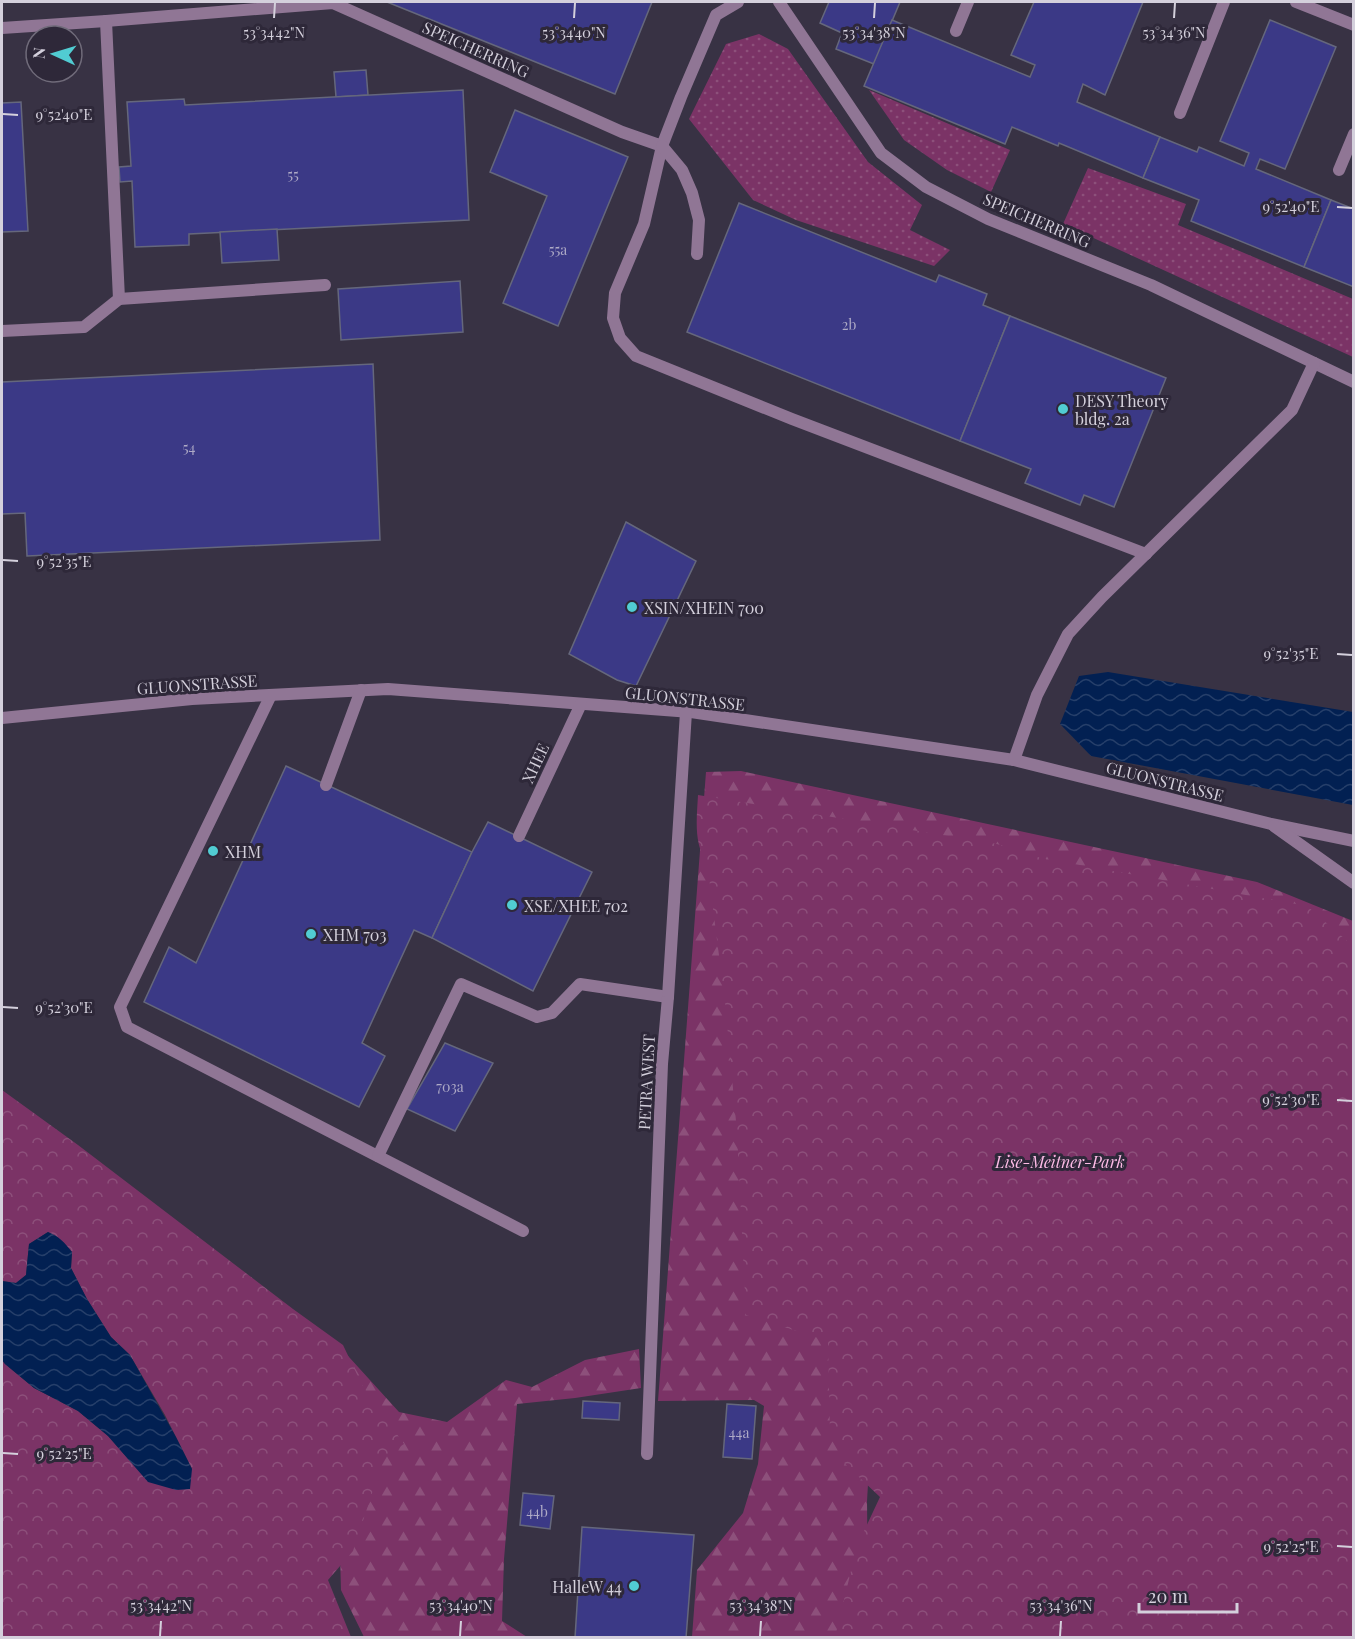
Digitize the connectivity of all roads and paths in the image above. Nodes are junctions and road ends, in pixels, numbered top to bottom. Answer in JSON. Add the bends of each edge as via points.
{"nodes":[{"id":1,"x":738,"y":2,"type":"edge"},
{"id":2,"x":779,"y":2,"type":"edge"},
{"id":3,"x":968,"y":2,"type":"edge"},
{"id":4,"x":1224,"y":2,"type":"edge"},
{"id":5,"x":1296,"y":2,"type":"edge"},
{"id":6,"x":106,"y":21,"type":"junction"},
{"id":7,"x":1353,"y":25,"type":"edge"},
{"id":8,"x":2,"y":28,"type":"edge"},
{"id":9,"x":956,"y":31,"type":"dead end"},
{"id":10,"x":1180,"y":112,"type":"dead end"},
{"id":11,"x":1353,"y":134,"type":"edge"},
{"id":12,"x":662,"y":146,"type":"junction"},
{"id":13,"x":1339,"y":170,"type":"dead end"},
{"id":14,"x":697,"y":254,"type":"dead end"},
{"id":15,"x":325,"y":285,"type":"dead end"},
{"id":16,"x":119,"y":299,"type":"junction"},
{"id":17,"x":2,"y":331,"type":"edge"},
{"id":18,"x":1314,"y":363,"type":"junction"},
{"id":19,"x":1353,"y":382,"type":"edge"},
{"id":20,"x":1146,"y":554,"type":"junction"},
{"id":21,"x":361,"y":690,"type":"junction"},
{"id":22,"x":271,"y":695,"type":"junction"},
{"id":23,"x":581,"y":704,"type":"junction"},
{"id":24,"x":686,"y":712,"type":"junction"},
{"id":25,"x":2,"y":718,"type":"edge"},
{"id":26,"x":1014,"y":760,"type":"junction"},
{"id":27,"x":326,"y":785,"type":"dead end"},
{"id":28,"x":1271,"y":824,"type":"junction"},
{"id":29,"x":519,"y":836,"type":"dead end"},
{"id":30,"x":1353,"y":841,"type":"edge"},
{"id":31,"x":1353,"y":883,"type":"edge"},
{"id":32,"x":668,"y":997,"type":"junction"},
{"id":33,"x":378,"y":1156,"type":"junction"},
{"id":34,"x":523,"y":1231,"type":"dead end"},
{"id":35,"x":647,"y":1454,"type":"dead end"}],
"edges":[{"from":1,"to":12,"type":"lane","via":[[716,15]]},
{"from":2,"to":18,"type":"lane","name":"SPEICHERRING","via":[[881,153],[926,187],[988,219],[1151,285]]},
{"from":3,"to":9,"type":"lane"},
{"from":4,"to":10,"type":"lane"},
{"from":5,"to":7,"type":"lane"},
{"from":6,"to":8,"type":"lane","name":"SPEICHERRING"},
{"from":6,"to":12,"type":"lane","name":"SPEICHERRING","via":[[333,3],[622,132]]},
{"from":6,"to":16,"type":"lane"},
{"from":11,"to":13,"type":"lane"},
{"from":12,"to":14,"type":"lane","via":[[682,170],[692,193],[699,220]]},
{"from":12,"to":20,"type":"lane","via":[[644,224],[615,293],[613,318],[620,338],[636,356]]},
{"from":15,"to":16,"type":"lane"},
{"from":16,"to":17,"type":"lane","via":[[84,327]]},
{"from":18,"to":19,"type":"lane","name":"SPEICHERRING"},
{"from":18,"to":20,"type":"lane","via":[[1292,410]]},
{"from":20,"to":26,"type":"lane","via":[[1068,634],[1037,695]]},
{"from":21,"to":22,"type":"lane","name":"GLUONSTRASSE"},
{"from":21,"to":23,"type":"lane","name":"GLUONSTRASSE"},
{"from":21,"to":27,"type":"lane"},
{"from":22,"to":25,"type":"lane","name":"GLUONSTRASSE"},
{"from":22,"to":33,"type":"lane","via":[[120,1007],[126,1027]]},
{"from":23,"to":24,"type":"lane","name":"GLUONSTRASSE"},
{"from":23,"to":29,"type":"lane","name":"XHEE"},
{"from":24,"to":26,"type":"lane","name":"GLUONSTRASSE"},
{"from":24,"to":32,"type":"lane","name":"PETRA WEST"},
{"from":26,"to":28,"type":"lane","name":"GLUONSTRASSE"},
{"from":28,"to":30,"type":"lane","name":"GLUONSTRASSE"},
{"from":28,"to":31,"type":"lane"},
{"from":32,"to":33,"type":"lane","via":[[580,984],[552,1013],[537,1017],[460,984]]},
{"from":32,"to":35,"type":"lane","name":"PETRA WEST"},
{"from":33,"to":34,"type":"lane"}]}
